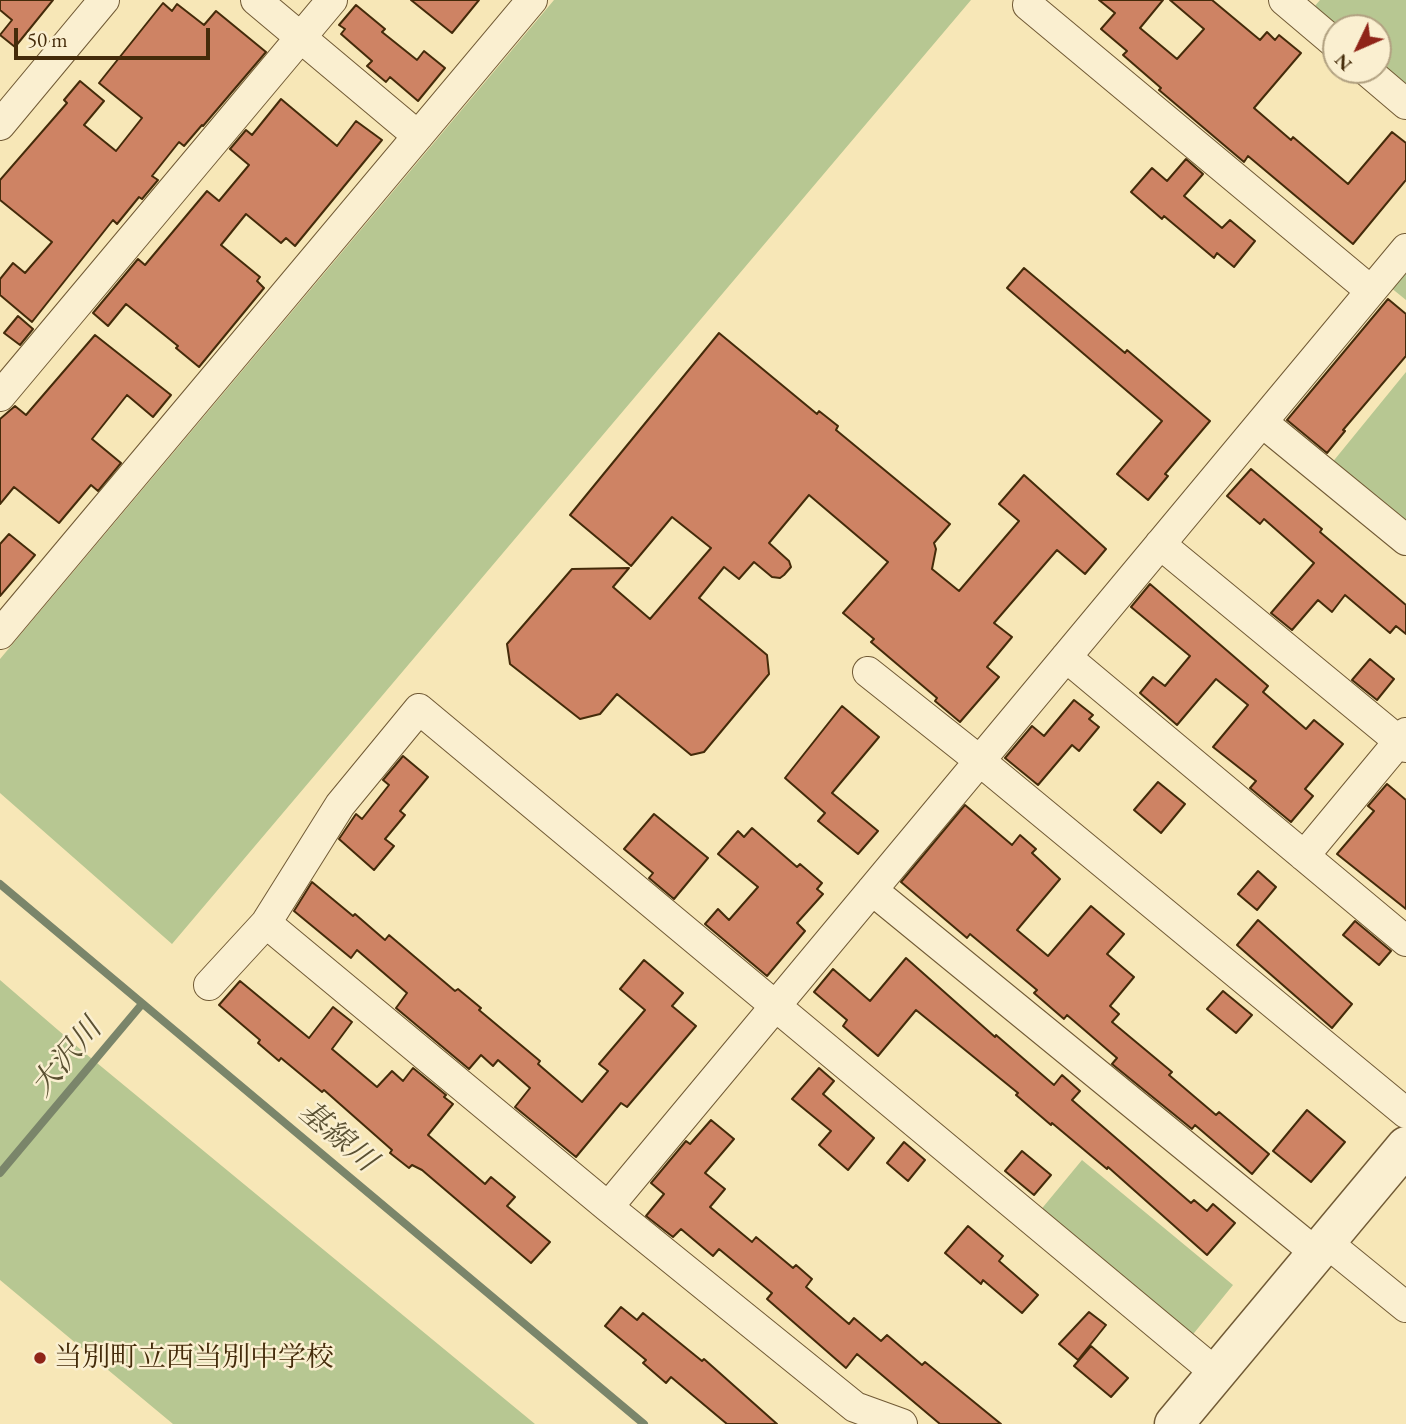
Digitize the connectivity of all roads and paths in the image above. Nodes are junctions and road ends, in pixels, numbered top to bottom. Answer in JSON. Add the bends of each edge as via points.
{"nodes":[{"id":1,"x":104,"y":0,"type":"edge"},
{"id":2,"x":256,"y":0,"type":"edge"},
{"id":3,"x":332,"y":0,"type":"edge"},
{"id":4,"x":532,"y":0,"type":"edge"},
{"id":5,"x":1284,"y":0,"type":"edge"},
{"id":6,"x":1028,"y":5,"type":"dead end"},
{"id":7,"x":1322,"y":32,"type":"edge"},
{"id":8,"x":301,"y":37,"type":"junction"},
{"id":9,"x":1382,"y":84,"type":"edge"},
{"id":10,"x":1406,"y":104,"type":"edge"},
{"id":11,"x":0,"y":125,"type":"edge"},
{"id":12,"x":418,"y":136,"type":"junction"},
{"id":13,"x":1406,"y":249,"type":"edge"},
{"id":14,"x":1371,"y":291,"type":"junction"},
{"id":15,"x":0,"y":397,"type":"edge"},
{"id":16,"x":1262,"y":422,"type":"junction"},
{"id":17,"x":1406,"y":540,"type":"edge"},
{"id":18,"x":1160,"y":544,"type":"junction"},
{"id":19,"x":0,"y":634,"type":"edge"},
{"id":20,"x":1066,"y":657,"type":"junction"},
{"id":21,"x":868,"y":672,"type":"dead end"},
{"id":22,"x":1404,"y":741,"type":"edge"},
{"id":23,"x":979,"y":761,"type":"junction"},
{"id":24,"x":1304,"y":856,"type":"junction"},
{"id":25,"x":872,"y":890,"type":"junction"},
{"id":26,"x":266,"y":923,"type":"junction"},
{"id":27,"x":1406,"y":941,"type":"edge"},
{"id":28,"x":209,"y":985,"type":"dead end"},
{"id":29,"x":775,"y":1006,"type":"junction"},
{"id":30,"x":1406,"y":1113,"type":"edge"},
{"id":31,"x":1406,"y":1146,"type":"edge"},
{"id":32,"x":608,"y":1207,"type":"junction"},
{"id":33,"x":1321,"y":1247,"type":"junction"},
{"id":34,"x":1406,"y":1307,"type":"edge"},
{"id":35,"x":1216,"y":1373,"type":"junction"},
{"id":36,"x":902,"y":1424,"type":"edge"},
{"id":37,"x":1174,"y":1424,"type":"edge"}],
"edges":[{"from":1,"to":11,"type":"street"},
{"from":2,"to":8,"type":"street"},
{"from":3,"to":8,"type":"street"},
{"from":4,"to":12,"type":"street"},
{"from":5,"to":7,"type":"street"},
{"from":6,"to":14,"type":"street"},
{"from":8,"to":12,"type":"street"},
{"from":8,"to":15,"type":"street"},
{"from":9,"to":10,"type":"street"},
{"from":12,"to":19,"type":"street"},
{"from":13,"to":14,"type":"street"},
{"from":14,"to":16,"type":"street"},
{"from":16,"to":17,"type":"street"},
{"from":16,"to":18,"type":"street"},
{"from":18,"to":20,"type":"street"},
{"from":18,"to":22,"type":"street"},
{"from":20,"to":23,"type":"street"},
{"from":20,"to":24,"type":"street"},
{"from":21,"to":23,"type":"street"},
{"from":22,"to":24,"type":"street"},
{"from":23,"to":25,"type":"street"},
{"from":23,"to":30,"type":"street"},
{"from":24,"to":27,"type":"street"},
{"from":25,"to":29,"type":"street"},
{"from":25,"to":33,"type":"street"},
{"from":26,"to":28,"type":"street"},
{"from":26,"to":29,"type":"street","via":[[340,805],[419,709]]},
{"from":26,"to":32,"type":"street"},
{"from":29,"to":32,"type":"street"},
{"from":29,"to":35,"type":"street"},
{"from":31,"to":33,"type":"street"},
{"from":32,"to":36,"type":"street","via":[[855,1407]]},
{"from":33,"to":34,"type":"street"},
{"from":33,"to":35,"type":"street"},
{"from":35,"to":37,"type":"street"}]}
